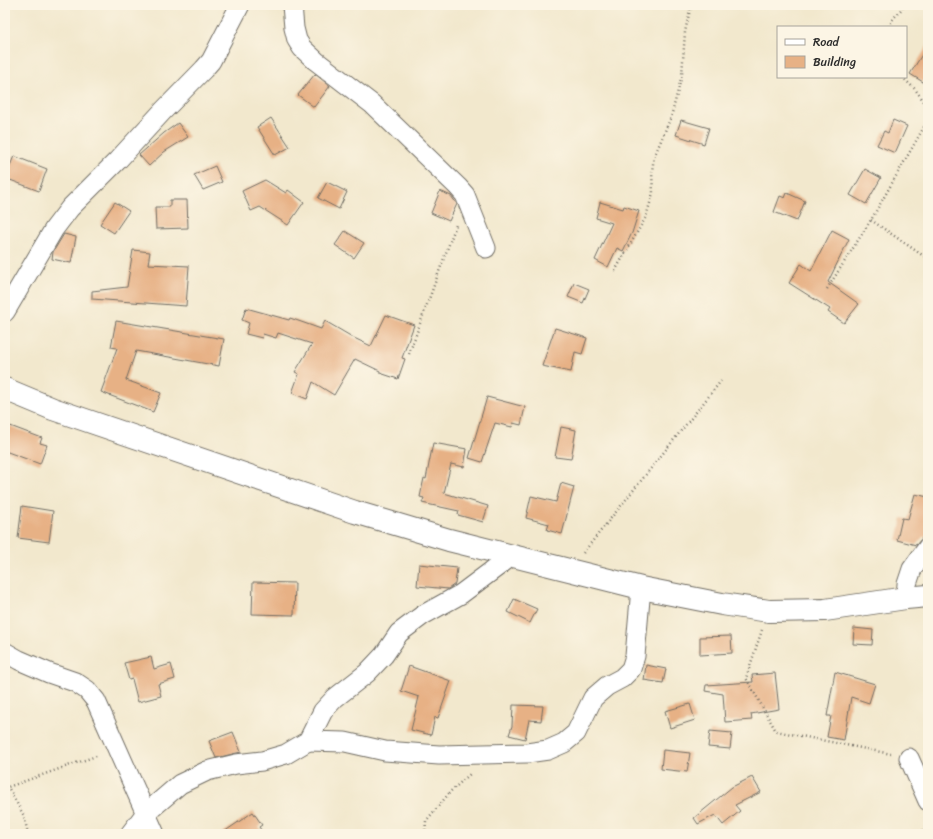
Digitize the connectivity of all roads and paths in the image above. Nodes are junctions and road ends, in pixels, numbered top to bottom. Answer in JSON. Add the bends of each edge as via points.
{"nodes":[{"id":1,"x":240,"y":5,"type":"edge"},
{"id":2,"x":292,"y":5,"type":"edge"},
{"id":3,"x":691,"y":5,"type":"edge"},
{"id":4,"x":905,"y":5,"type":"edge"},
{"id":5,"x":890,"y":26,"type":"edge"},
{"id":6,"x":903,"y":78,"type":"edge"},
{"id":7,"x":928,"y":107,"type":"edge"},
{"id":8,"x":928,"y":120,"type":"edge"},
{"id":9,"x":465,"y":195,"type":"junction"},
{"id":10,"x":871,"y":220,"type":"junction"},
{"id":11,"x":486,"y":248,"type":"dead end"},
{"id":12,"x":928,"y":259,"type":"edge"},
{"id":13,"x":615,"y":271,"type":"dead end"},
{"id":14,"x":827,"y":289,"type":"dead end"},
{"id":15,"x":5,"y":312,"type":"edge"},
{"id":16,"x":409,"y":354,"type":"dead end"},
{"id":17,"x":721,"y":380,"type":"dead end"},
{"id":18,"x":5,"y":389,"type":"edge"},
{"id":19,"x":928,"y":547,"type":"edge"},
{"id":20,"x":513,"y":556,"type":"junction"},
{"id":21,"x":570,"y":569,"type":"junction"},
{"id":22,"x":641,"y":588,"type":"junction"},
{"id":23,"x":928,"y":596,"type":"edge"},
{"id":24,"x":906,"y":598,"type":"junction"},
{"id":25,"x":769,"y":611,"type":"junction"},
{"id":26,"x":5,"y":652,"type":"edge"},
{"id":27,"x":308,"y":741,"type":"junction"},
{"id":28,"x":116,"y":748,"type":"junction"},
{"id":29,"x":492,"y":753,"type":"junction"},
{"id":30,"x":909,"y":758,"type":"junction"},
{"id":31,"x":928,"y":764,"type":"edge"},
{"id":32,"x":928,"y":801,"type":"edge"},
{"id":33,"x":146,"y":814,"type":"junction"},
{"id":34,"x":928,"y":823,"type":"edge"},
{"id":35,"x":28,"y":834,"type":"edge"},
{"id":36,"x":130,"y":834,"type":"edge"},
{"id":37,"x":155,"y":834,"type":"edge"},
{"id":38,"x":425,"y":834,"type":"edge"},
{"id":39,"x":920,"y":834,"type":"edge"}],
"edges":[{"from":1,"to":15,"type":"street","via":[[211,61],[70,208],[54,229]]},
{"from":2,"to":9,"type":"street","via":[[294,28],[302,48],[372,104]]},
{"from":3,"to":13,"type":"path","via":[[682,75],[670,117],[654,157],[653,193],[646,217]]},
{"from":4,"to":5,"type":"path"},
{"from":6,"to":7,"type":"path"},
{"from":8,"to":10,"type":"path"},
{"from":9,"to":11,"type":"street"},
{"from":9,"to":16,"type":"path"},
{"from":10,"to":12,"type":"path"},
{"from":10,"to":14,"type":"path"},
{"from":17,"to":21,"type":"path"},
{"from":18,"to":20,"type":"street","via":[[53,409],[355,512]]},
{"from":19,"to":24,"type":"street","via":[[912,569]]},
{"from":20,"to":21,"type":"street"},
{"from":20,"to":27,"type":"street","via":[[461,594],[423,615],[399,633],[367,674],[335,698],[324,711]]},
{"from":21,"to":22,"type":"street"},
{"from":22,"to":25,"type":"street"},
{"from":22,"to":29,"type":"street","via":[[635,656],[631,669],[593,698],[576,733],[564,743],[548,750]]},
{"from":23,"to":24,"type":"street"},
{"from":24,"to":25,"type":"street","via":[[825,610]]},
{"from":25,"to":30,"type":"path","via":[[746,678],[776,731]]},
{"from":26,"to":28,"type":"street","via":[[75,682],[87,690],[96,701]]},
{"from":27,"to":29,"type":"street","via":[[344,742],[385,751],[439,755]]},
{"from":27,"to":33,"type":"street","via":[[286,754],[207,771],[180,784]]},
{"from":28,"to":33,"type":"street"},
{"from":28,"to":35,"type":"path","via":[[8,787],[24,816]]},
{"from":29,"to":38,"type":"path","via":[[451,791],[426,821]]},
{"from":30,"to":31,"type":"street"},
{"from":30,"to":32,"type":"street"},
{"from":33,"to":36,"type":"street"},
{"from":33,"to":37,"type":"street"},
{"from":34,"to":39,"type":"path"}]}
